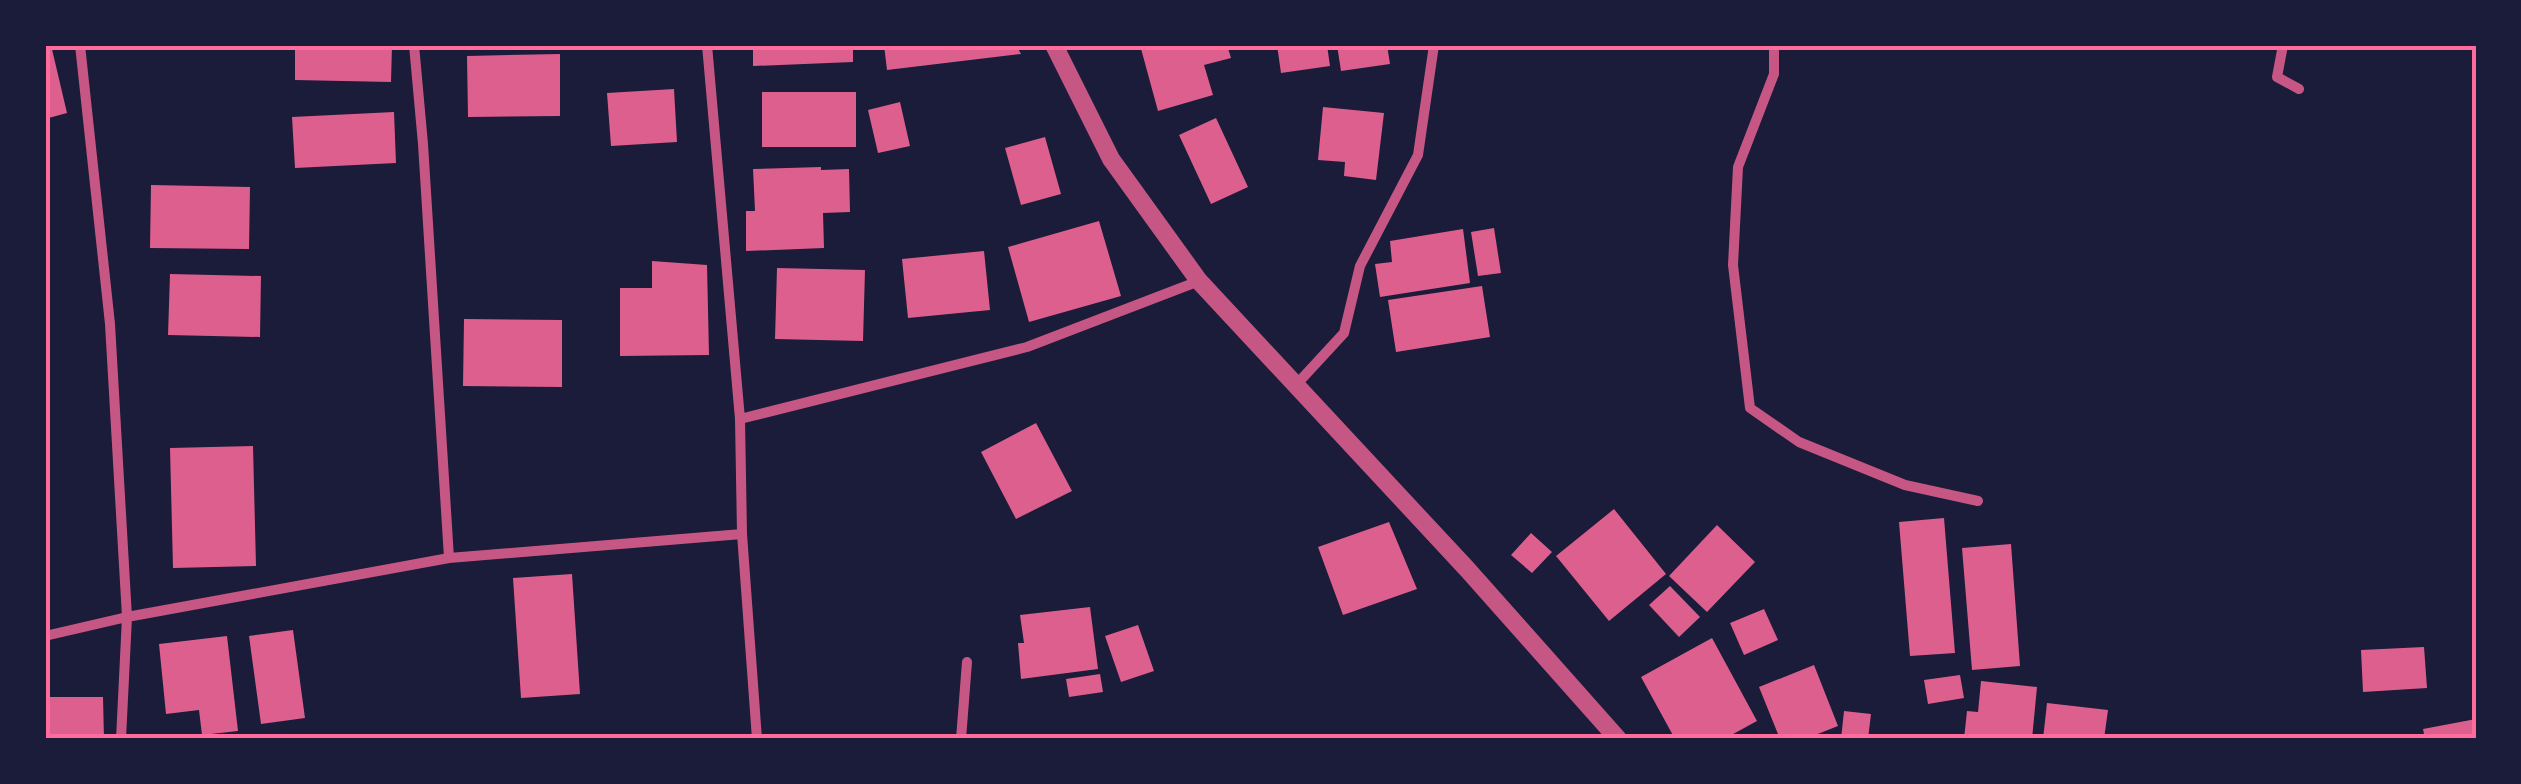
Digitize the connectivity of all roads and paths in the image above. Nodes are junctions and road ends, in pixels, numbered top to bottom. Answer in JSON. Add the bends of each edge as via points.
{"nodes":[{"id":1,"x":80,"y":45,"type":"edge"},
{"id":2,"x":414,"y":45,"type":"edge"},
{"id":3,"x":707,"y":45,"type":"edge"},
{"id":4,"x":1054,"y":45,"type":"edge"},
{"id":5,"x":1434,"y":45,"type":"edge"},
{"id":6,"x":1774,"y":45,"type":"edge"},
{"id":7,"x":2283,"y":45,"type":"edge"},
{"id":8,"x":2299,"y":89,"type":"dead end"},
{"id":9,"x":1199,"y":281,"type":"junction"},
{"id":10,"x":1296,"y":385,"type":"junction"},
{"id":11,"x":740,"y":419,"type":"junction"},
{"id":12,"x":1978,"y":500,"type":"dead end"},
{"id":13,"x":742,"y":534,"type":"junction"},
{"id":14,"x":448,"y":558,"type":"junction"},
{"id":15,"x":128,"y":617,"type":"junction"},
{"id":16,"x":45,"y":636,"type":"edge"},
{"id":17,"x":967,"y":662,"type":"dead end"},
{"id":18,"x":121,"y":739,"type":"edge"},
{"id":19,"x":757,"y":739,"type":"edge"},
{"id":20,"x":961,"y":739,"type":"edge"},
{"id":21,"x":1618,"y":739,"type":"edge"}],
"edges":[{"from":1,"to":15,"type":"street","via":[[110,324]]},
{"from":2,"to":14,"type":"street"},
{"from":3,"to":11,"type":"street"},
{"from":4,"to":9,"type":"street","via":[[1111,159]]},
{"from":5,"to":10,"type":"street","via":[[1418,154],[1360,266],[1344,333]]},
{"from":6,"to":12,"type":"street","via":[[1774,74],[1738,168],[1733,265],[1750,408],[1799,442],[1905,485]]},
{"from":7,"to":8,"type":"street","via":[[2277,77]]},
{"from":9,"to":10,"type":"street"},
{"from":9,"to":11,"type":"street","via":[[1026,347]]},
{"from":10,"to":21,"type":"street"},
{"from":11,"to":13,"type":"street"},
{"from":13,"to":14,"type":"street"},
{"from":13,"to":19,"type":"street"},
{"from":14,"to":15,"type":"street"},
{"from":15,"to":16,"type":"street"},
{"from":15,"to":18,"type":"street"},
{"from":17,"to":20,"type":"street"}]}
